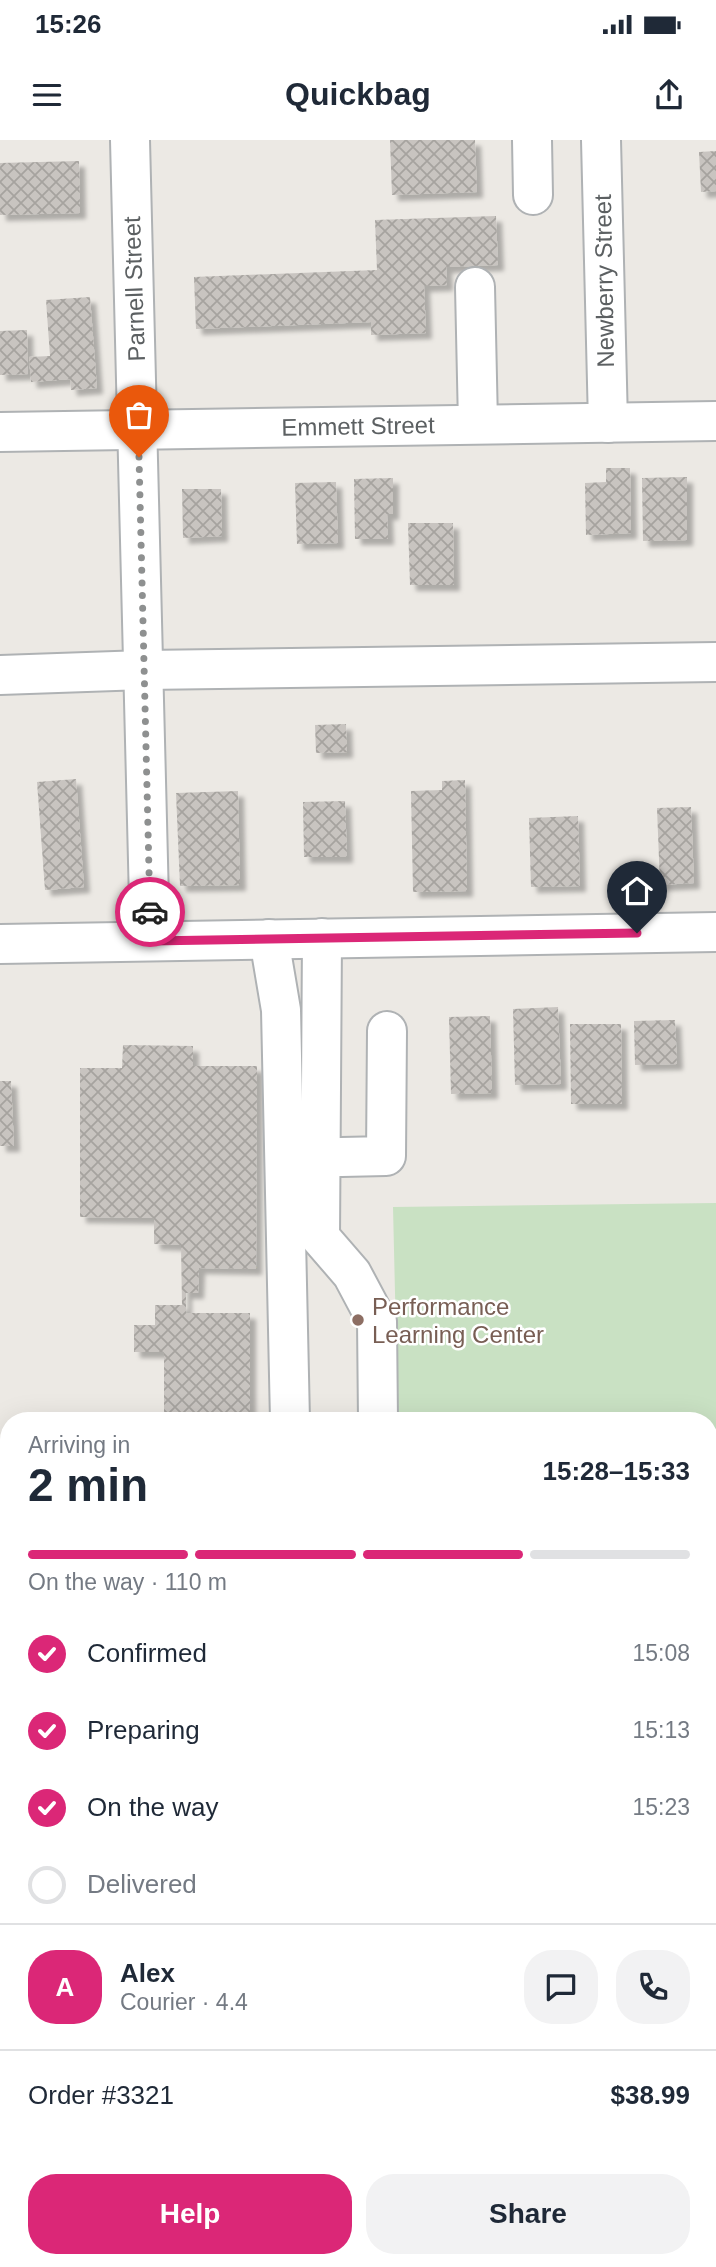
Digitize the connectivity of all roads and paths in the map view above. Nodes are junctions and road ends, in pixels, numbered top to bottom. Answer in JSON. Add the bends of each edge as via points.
{"nodes":[{"id":1,"x":130,"y":140,"type":"edge"},
{"id":2,"x":533,"y":140,"type":"edge"},
{"id":3,"x":601,"y":140,"type":"edge"},
{"id":4,"x":533,"y":195,"type":"dead end"},
{"id":5,"x":475,"y":287,"type":"dead end"},
{"id":6,"x":716,"y":421,"type":"edge"},
{"id":7,"x":608,"y":423,"type":"junction"},
{"id":8,"x":478,"y":424,"type":"junction"},
{"id":9,"x":138,"y":430,"type":"junction"},
{"id":10,"x":0,"y":432,"type":"edge"},
{"id":11,"x":716,"y":662,"type":"edge"},
{"id":12,"x":144,"y":670,"type":"junction"},
{"id":13,"x":0,"y":675,"type":"edge"},
{"id":14,"x":716,"y":932,"type":"edge"},
{"id":15,"x":322,"y":938,"type":"junction"},
{"id":16,"x":269,"y":939,"type":"junction"},
{"id":17,"x":150,"y":941,"type":"junction"},
{"id":18,"x":0,"y":944,"type":"edge"},
{"id":19,"x":387,"y":1031,"type":"dead end"},
{"id":20,"x":303,"y":1158,"type":"junction"},
{"id":21,"x":290,"y":1412,"type":"edge"},
{"id":22,"x":378,"y":1412,"type":"edge"}],
"edges":[{"from":1,"to":9,"type":"street","name":"Parnell Street"},
{"from":2,"to":4,"type":"street"},
{"from":3,"to":7,"type":"street","name":"Newberry Street"},
{"from":5,"to":8,"type":"street"},
{"from":6,"to":7,"type":"street","name":"Emmett Street"},
{"from":7,"to":8,"type":"street","name":"Emmett Street"},
{"from":8,"to":9,"type":"street","name":"Emmett Street"},
{"from":9,"to":10,"type":"street","name":"Emmett Street"},
{"from":9,"to":12,"type":"street","name":"Parnell Street"},
{"from":11,"to":12,"type":"street"},
{"from":12,"to":13,"type":"street"},
{"from":12,"to":17,"type":"street","name":"Parnell Street"},
{"from":14,"to":15,"type":"street"},
{"from":15,"to":16,"type":"street"},
{"from":15,"to":20,"type":"street"},
{"from":16,"to":17,"type":"street"},
{"from":16,"to":20,"type":"street"},
{"from":17,"to":18,"type":"street"},
{"from":19,"to":20,"type":"street","via":[[386,1156]]},
{"from":20,"to":21,"type":"street"},
{"from":20,"to":22,"type":"street","via":[[320,1237],[352,1275],[377,1321]]}]}
